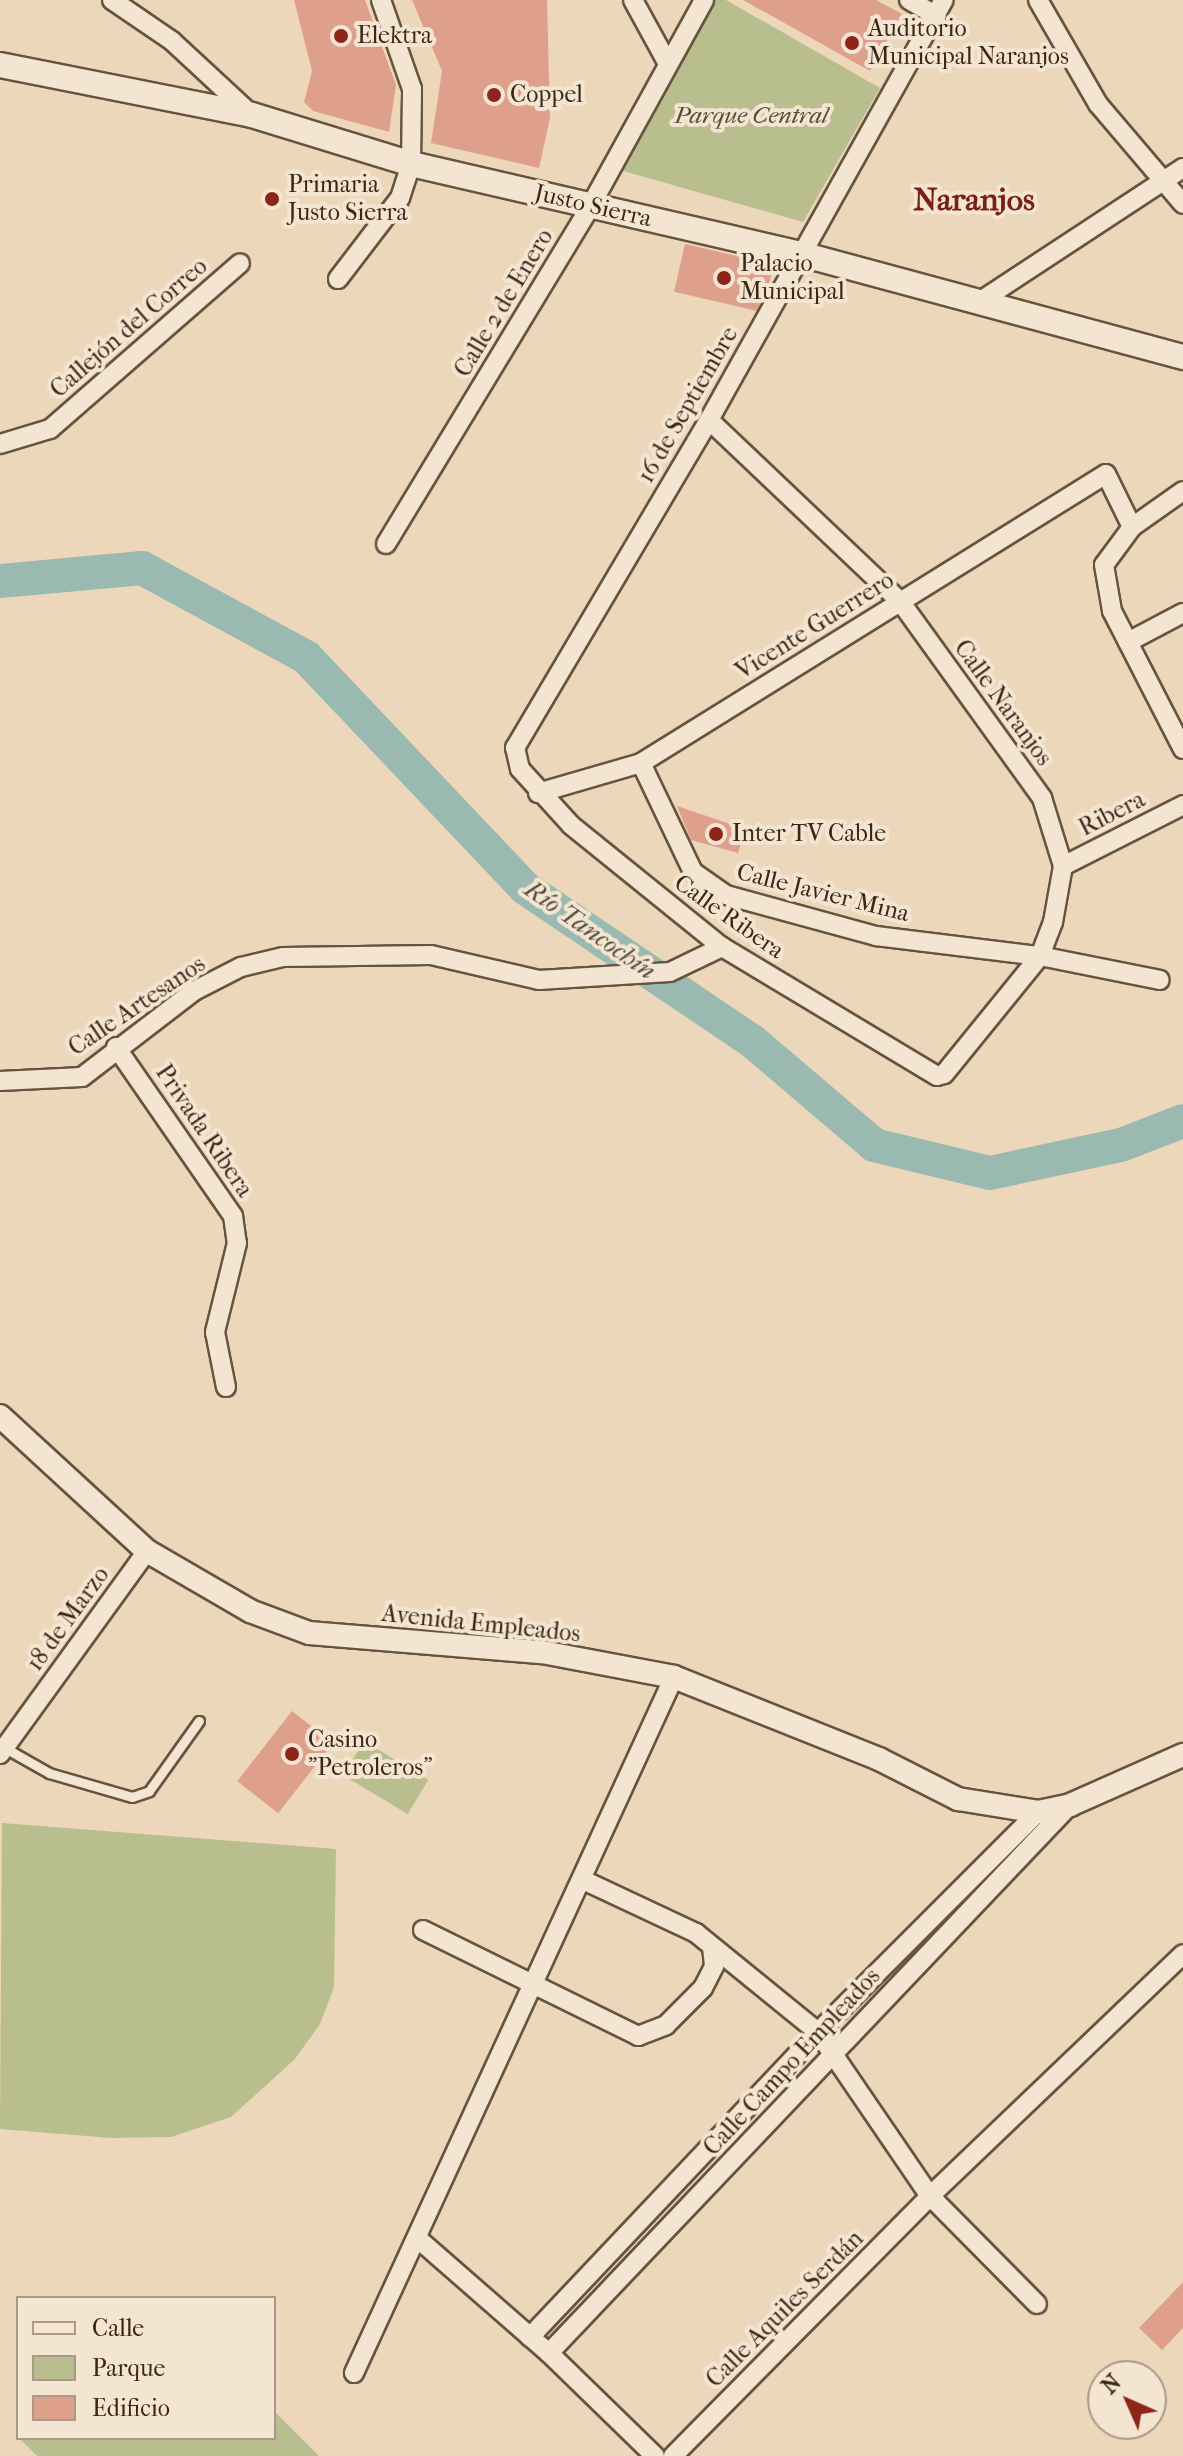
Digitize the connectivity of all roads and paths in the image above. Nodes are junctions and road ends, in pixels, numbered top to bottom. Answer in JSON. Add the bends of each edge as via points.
{"nodes":[{"id":1,"x":112,"y":0,"type":"edge"},
{"id":2,"x":381,"y":0,"type":"edge"},
{"id":3,"x":633,"y":0,"type":"edge"},
{"id":4,"x":704,"y":0,"type":"edge"},
{"id":5,"x":909,"y":0,"type":"edge"},
{"id":6,"x":1038,"y":0,"type":"edge"},
{"id":7,"x":940,"y":8,"type":"edge"},
{"id":8,"x":667,"y":62,"type":"junction"},
{"id":9,"x":0,"y":65,"type":"edge"},
{"id":10,"x":252,"y":115,"type":"junction"},
{"id":11,"x":411,"y":164,"type":"junction"},
{"id":12,"x":1183,"y":168,"type":"edge"},
{"id":13,"x":1166,"y":181,"type":"junction"},
{"id":14,"x":1183,"y":204,"type":"edge"},
{"id":15,"x":591,"y":205,"type":"junction"},
{"id":16,"x":801,"y":254,"type":"junction"},
{"id":17,"x":240,"y":263,"type":"dead end"},
{"id":18,"x":338,"y":279,"type":"dead end"},
{"id":19,"x":979,"y":302,"type":"junction"},
{"id":20,"x":1183,"y":357,"type":"edge"},
{"id":21,"x":709,"y":420,"type":"junction"},
{"id":22,"x":0,"y":444,"type":"edge"},
{"id":23,"x":1183,"y":491,"type":"edge"},
{"id":24,"x":1132,"y":527,"type":"junction"},
{"id":25,"x":386,"y":544,"type":"dead end"},
{"id":26,"x":900,"y":601,"type":"junction"},
{"id":27,"x":1183,"y":613,"type":"edge"},
{"id":28,"x":1128,"y":642,"type":"junction"},
{"id":29,"x":515,"y":748,"type":"joint"},
{"id":30,"x":1183,"y":749,"type":"edge"},
{"id":31,"x":641,"y":763,"type":"junction"},
{"id":32,"x":538,"y":793,"type":"junction"},
{"id":33,"x":1183,"y":805,"type":"edge"},
{"id":34,"x":1063,"y":866,"type":"junction"},
{"id":35,"x":722,"y":947,"type":"junction"},
{"id":36,"x":1040,"y":956,"type":"junction"},
{"id":37,"x":1160,"y":980,"type":"dead end"},
{"id":38,"x":116,"y":1047,"type":"junction"},
{"id":39,"x":0,"y":1081,"type":"edge"},
{"id":40,"x":226,"y":1387,"type":"dead end"},
{"id":41,"x":0,"y":1416,"type":"edge"},
{"id":42,"x":147,"y":1551,"type":"junction"},
{"id":43,"x":674,"y":1677,"type":"junction"},
{"id":44,"x":199,"y":1721,"type":"dead end"},
{"id":45,"x":2,"y":1751,"type":"edge"},
{"id":46,"x":1183,"y":1755,"type":"edge"},
{"id":47,"x":1070,"y":1805,"type":"junction"},
{"id":48,"x":1038,"y":1812,"type":"junction"},
{"id":49,"x":583,"y":1880,"type":"junction"},
{"id":50,"x":423,"y":1930,"type":"dead end"},
{"id":51,"x":712,"y":1947,"type":"junction"},
{"id":52,"x":1183,"y":1954,"type":"edge"},
{"id":53,"x":536,"y":1982,"type":"junction"},
{"id":54,"x":818,"y":2032,"type":"junction"},
{"id":55,"x":833,"y":2052,"type":"junction"},
{"id":56,"x":930,"y":2196,"type":"junction"},
{"id":57,"x":417,"y":2238,"type":"junction"},
{"id":58,"x":1037,"y":2304,"type":"dead end"},
{"id":59,"x":530,"y":2337,"type":"junction"},
{"id":60,"x":549,"y":2353,"type":"junction"},
{"id":61,"x":354,"y":2373,"type":"dead end"},
{"id":62,"x":655,"y":2456,"type":"edge"},
{"id":63,"x":673,"y":2456,"type":"edge"}],
"edges":[{"from":1,"to":10,"type":"street","via":[[172,41]]},
{"from":2,"to":11,"type":"street","via":[[412,89]]},
{"from":3,"to":8,"type":"street"},
{"from":4,"to":8,"type":"street","name":"Calle 2 de Enero"},
{"from":5,"to":7,"type":"street"},
{"from":6,"to":13,"type":"street","via":[[1098,104]]},
{"from":7,"to":16,"type":"street","name":"16 de Septiembre"},
{"from":8,"to":15,"type":"street","name":"Calle 2 de Enero"},
{"from":9,"to":10,"type":"main road","name":"Justo Sierra"},
{"from":10,"to":11,"type":"main road","name":"Justo Sierra"},
{"from":11,"to":15,"type":"main road","name":"Justo Sierra"},
{"from":11,"to":18,"type":"street","via":[[400,198]]},
{"from":12,"to":13,"type":"street"},
{"from":13,"to":14,"type":"street"},
{"from":13,"to":19,"type":"street"},
{"from":15,"to":16,"type":"main road","name":"Justo Sierra"},
{"from":15,"to":25,"type":"street","name":"Calle 2 de Enero"},
{"from":16,"to":19,"type":"main road","name":"Justo Sierra"},
{"from":16,"to":21,"type":"street","name":"16 de Septiembre"},
{"from":17,"to":22,"type":"street","name":"Callejón del Correo","via":[[50,429]]},
{"from":19,"to":20,"type":"main road","name":"Justo Sierra"},
{"from":21,"to":26,"type":"street","name":"Calle Naranjos"},
{"from":21,"to":29,"type":"street","name":"16 de Septiembre"},
{"from":23,"to":24,"type":"street"},
{"from":24,"to":26,"type":"street","name":"Vicente Guerrero","via":[[1106,474]]},
{"from":24,"to":28,"type":"street","via":[[1104,565],[1112,611]]},
{"from":26,"to":31,"type":"street","name":"Vicente Guerrero"},
{"from":26,"to":34,"type":"street","name":"Calle Naranjos","via":[[1042,798]]},
{"from":27,"to":28,"type":"street"},
{"from":28,"to":30,"type":"street"},
{"from":29,"to":32,"type":"street","name":"Calle Ribera","via":[[520,769]]},
{"from":31,"to":32,"type":"street","name":"Vicente Guerrero"},
{"from":31,"to":36,"type":"street","name":"Calle Javier Mina","via":[[693,872],[726,895],[876,936]]},
{"from":32,"to":35,"type":"street","name":"Calle Ribera"},
{"from":33,"to":34,"type":"street","name":"Ribera"},
{"from":34,"to":36,"type":"street"},
{"from":35,"to":36,"type":"street","name":"Calle Ribera","via":[[937,1076],[953,1068]]},
{"from":35,"to":38,"type":"street","name":"Calle Artesanos","via":[[670,972],[539,980],[431,955],[283,957],[241,967],[194,991]]},
{"from":36,"to":37,"type":"street","name":"Calle Javier Mina"},
{"from":38,"to":39,"type":"street","name":"Calle Artesanos","via":[[82,1077]]},
{"from":38,"to":40,"type":"street","name":"Privada Ribera","via":[[233,1216],[237,1243],[215,1332]]},
{"from":41,"to":42,"type":"street","name":"Avenida Empleados"},
{"from":42,"to":43,"type":"street","name":"Avenida Empleados","via":[[250,1611],[309,1633],[542,1652]]},
{"from":42,"to":45,"type":"street","name":"18 de Marzo"},
{"from":43,"to":48,"type":"street","name":"Avenida Empleados","via":[[879,1759],[958,1799]]},
{"from":43,"to":49,"type":"street"},
{"from":44,"to":45,"type":"lane","via":[[149,1791],[132,1797],[49,1773]]},
{"from":46,"to":47,"type":"street","name":"Avenida Empleados"},
{"from":47,"to":48,"type":"street","name":"Avenida Empleados"},
{"from":47,"to":55,"type":"street","name":"Calle Campo Empleados"},
{"from":48,"to":54,"type":"street","name":"Calle Campo Empleados"},
{"from":49,"to":51,"type":"street","via":[[696,1933]]},
{"from":49,"to":53,"type":"street"},
{"from":50,"to":53,"type":"street"},
{"from":51,"to":53,"type":"street","via":[[714,1966],[703,1988],[651,2035],[616,2030]]},
{"from":51,"to":54,"type":"street"},
{"from":52,"to":56,"type":"street","name":"Calle Aquiles Serdán"},
{"from":53,"to":57,"type":"street"},
{"from":54,"to":55,"type":"street"},
{"from":54,"to":59,"type":"street","name":"Calle Campo Empleados"},
{"from":55,"to":56,"type":"street"},
{"from":55,"to":60,"type":"street","name":"Calle Campo Empleados"},
{"from":56,"to":58,"type":"street"},
{"from":56,"to":63,"type":"street","name":"Calle Aquiles Serdán"},
{"from":57,"to":59,"type":"street"},
{"from":57,"to":61,"type":"street"},
{"from":59,"to":60,"type":"street"},
{"from":60,"to":62,"type":"street"}]}
